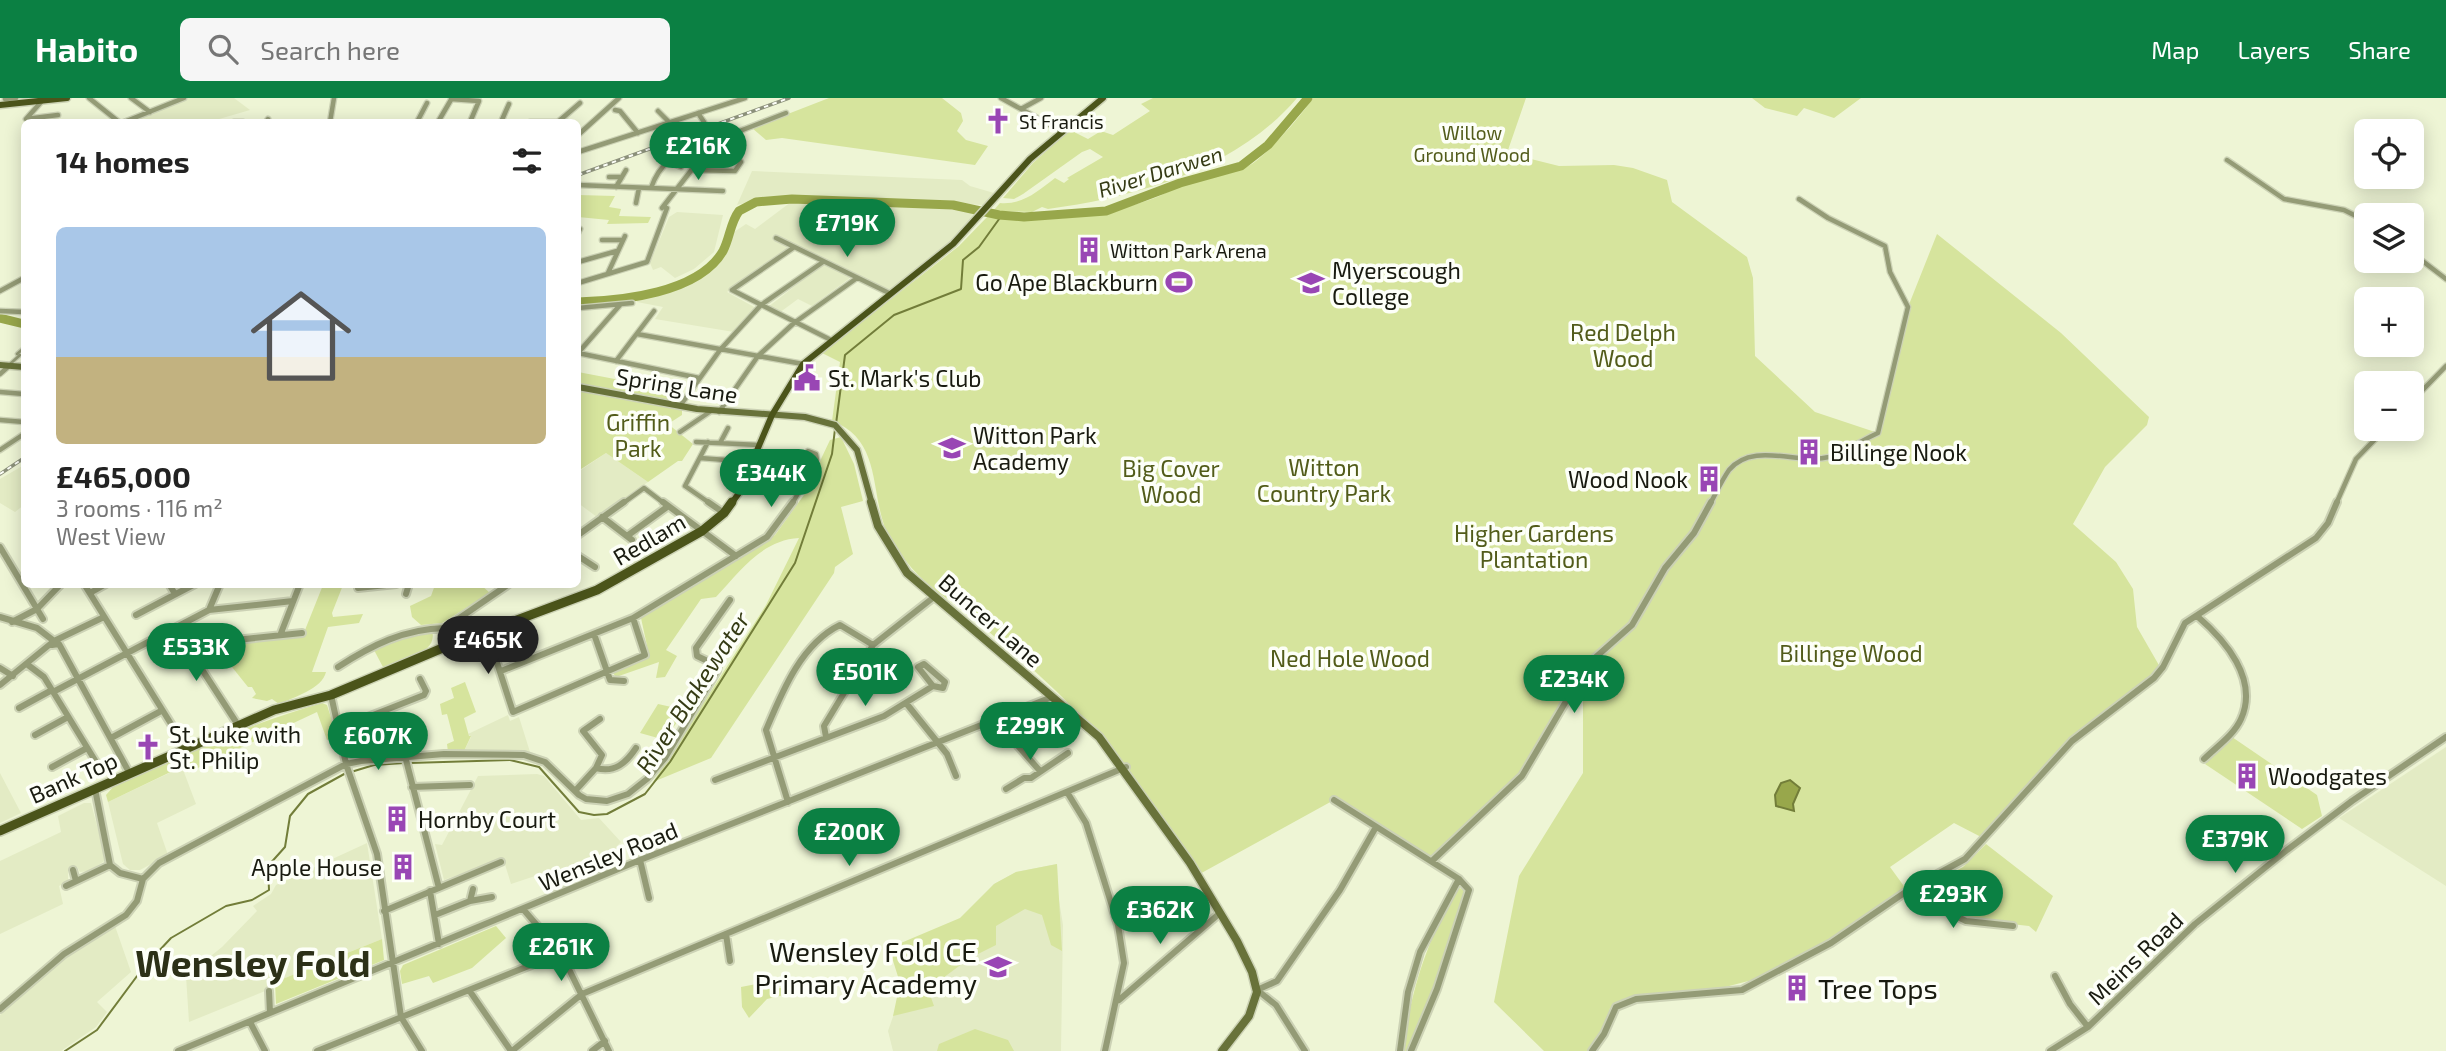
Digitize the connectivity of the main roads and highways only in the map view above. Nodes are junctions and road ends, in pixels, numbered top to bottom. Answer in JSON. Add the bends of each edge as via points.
{"nodes":[{"id":1,"x":67,"y":98,"type":"edge"},
{"id":2,"x":1103,"y":98,"type":"edge"},
{"id":3,"x":16,"y":101,"type":"edge"},
{"id":4,"x":2,"y":103,"type":"edge"},
{"id":5,"x":0,"y":365,"type":"edge"},
{"id":6,"x":21,"y":367,"type":"edge"},
{"id":7,"x":581,"y":388,"type":"edge"},
{"id":8,"x":772,"y":415,"type":"junction"},
{"id":9,"x":331,"y":695,"type":"joint"},
{"id":10,"x":0,"y":831,"type":"edge"},
{"id":11,"x":1222,"y":1051,"type":"edge"}],
"edges":[{"from":1,"to":3,"type":"main road"},
{"from":2,"to":8,"type":"main road","name":"Redlam","via":[[1030,159],[953,244],[803,364]]},
{"from":3,"to":4,"type":"main road"},
{"from":5,"to":6,"type":"main road"},
{"from":7,"to":8,"type":"main road","name":"Spring Lane","via":[[680,406]]},
{"from":8,"to":9,"type":"main road","name":"Redlam","via":[[739,493],[702,531],[597,590]]},
{"from":8,"to":11,"type":"main road","name":"Buncer Lane","via":[[835,425],[853,443],[878,526],[907,573],[1099,737],[1126,767],[1164,821],[1255,977],[1257,990],[1250,1015]]},
{"from":9,"to":10,"type":"main road","name":"Bank Top","via":[[274,710]]}]}
